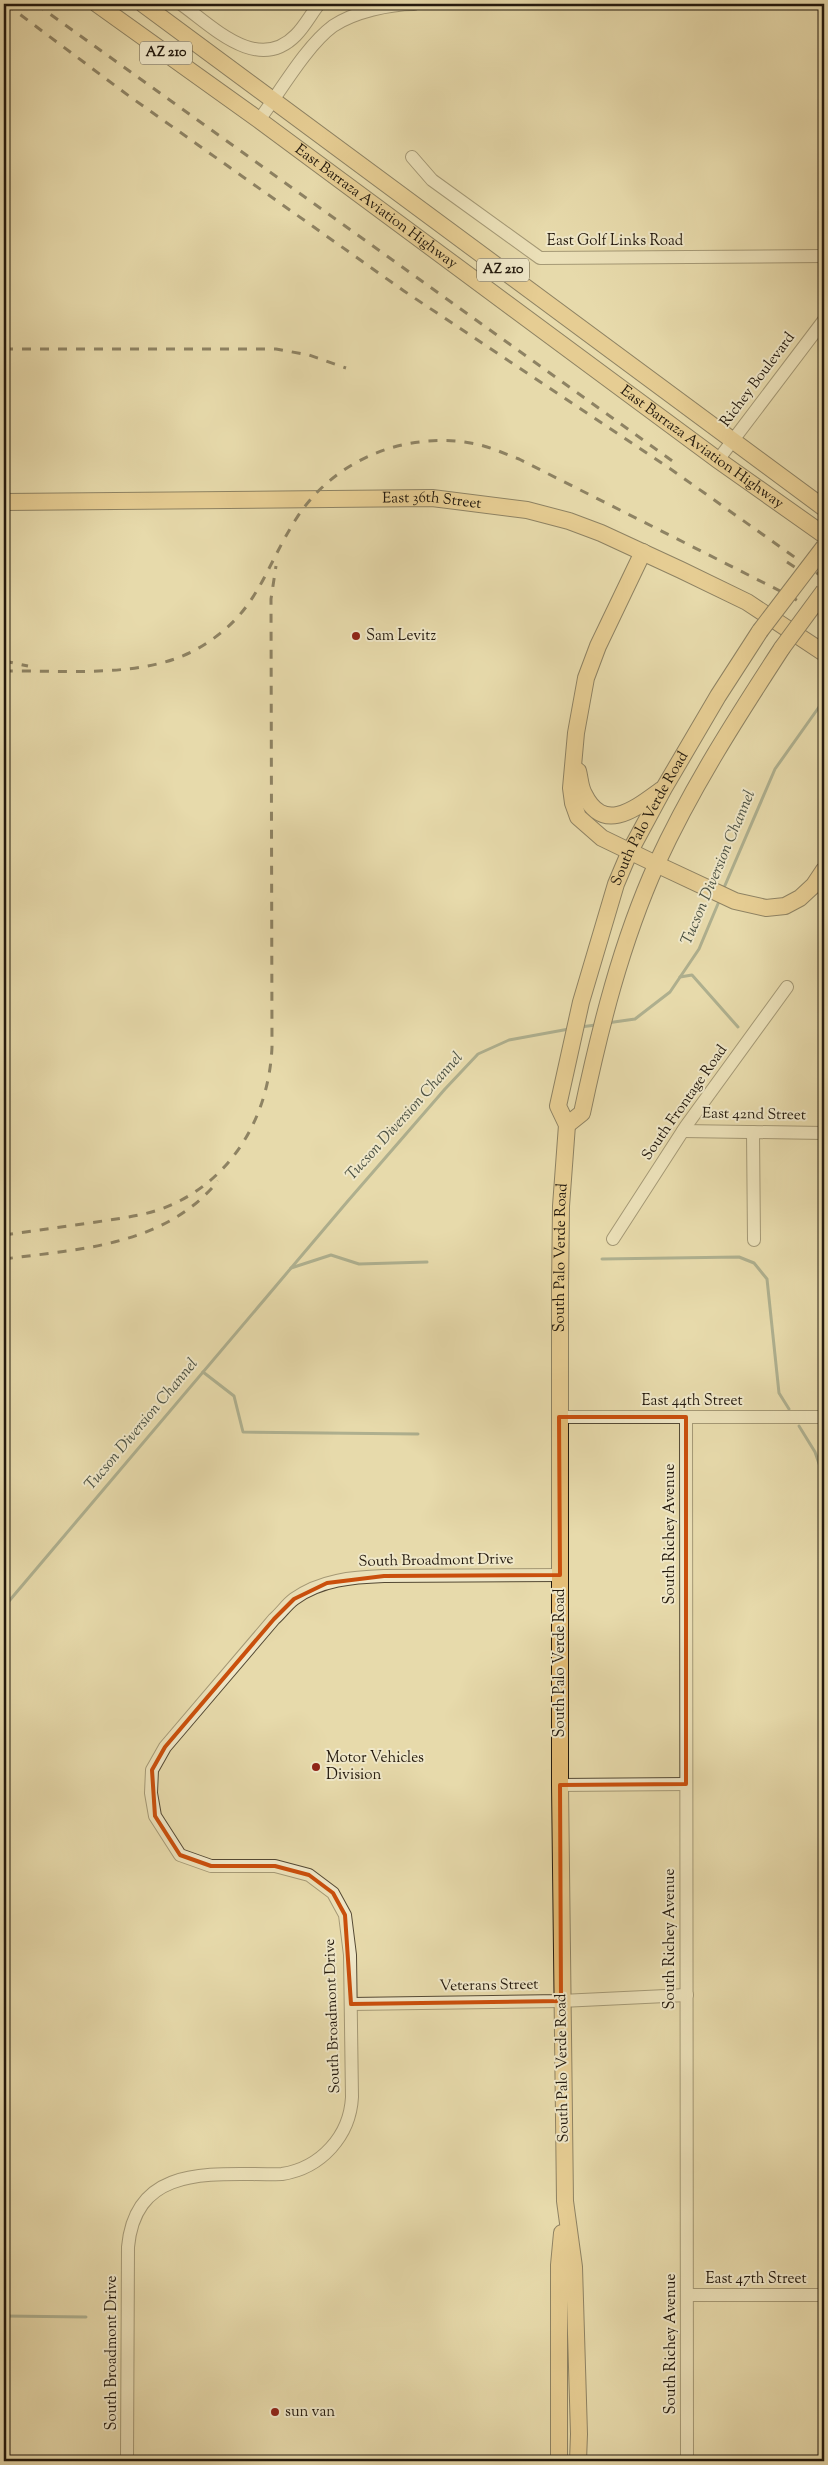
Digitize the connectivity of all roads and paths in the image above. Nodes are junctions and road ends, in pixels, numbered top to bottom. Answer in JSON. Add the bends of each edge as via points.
{"nodes":[{"id":1,"x":97,"y":4,"type":"edge"},
{"id":2,"x":142,"y":4,"type":"edge"},
{"id":3,"x":181,"y":4,"type":"edge"},
{"id":4,"x":319,"y":4,"type":"edge"},
{"id":5,"x":414,"y":4,"type":"edge"},
{"id":6,"x":373,"y":6,"type":"edge"},
{"id":7,"x":274,"y":100,"type":"junction"},
{"id":8,"x":259,"y":120,"type":"junction"},
{"id":9,"x":412,"y":157,"type":"dead end"},
{"id":10,"x":820,"y":258,"type":"edge"},
{"id":11,"x":824,"y":320,"type":"edge"},
{"id":12,"x":732,"y":441,"type":"junction"},
{"id":13,"x":718,"y":460,"type":"junction"},
{"id":14,"x":4,"y":502,"type":"edge"},
{"id":15,"x":824,"y":508,"type":"edge"},
{"id":16,"x":824,"y":535,"type":"edge"},
{"id":17,"x":824,"y":547,"type":"edge"},
{"id":18,"x":643,"y":552,"type":"junction"},
{"id":19,"x":824,"y":592,"type":"edge"},
{"id":20,"x":824,"y":653,"type":"edge"},
{"id":21,"x":574,"y":762,"type":"junction"},
{"id":22,"x":664,"y":788,"type":"junction"},
{"id":23,"x":630,"y":851,"type":"junction"},
{"id":24,"x":656,"y":864,"type":"junction"},
{"id":25,"x":824,"y":870,"type":"edge"},
{"id":26,"x":787,"y":987,"type":"dead end"},
{"id":27,"x":567,"y":1125,"type":"junction"},
{"id":28,"x":683,"y":1131,"type":"junction"},
{"id":29,"x":753,"y":1132,"type":"junction"},
{"id":30,"x":824,"y":1133,"type":"edge"},
{"id":31,"x":613,"y":1239,"type":"dead end"},
{"id":32,"x":754,"y":1240,"type":"dead end"},
{"id":33,"x":559,"y":1417,"type":"junction"},
{"id":34,"x":686,"y":1417,"type":"junction"},
{"id":35,"x":824,"y":1417,"type":"edge"},
{"id":36,"x":560,"y":1575,"type":"junction"},
{"id":37,"x":686,"y":1784,"type":"junction"},
{"id":38,"x":560,"y":1785,"type":"junction"},
{"id":39,"x":687,"y":1995,"type":"junction"},
{"id":40,"x":561,"y":2002,"type":"junction"},
{"id":41,"x":351,"y":2004,"type":"junction"},
{"id":42,"x":564,"y":2201,"type":"junction"},
{"id":43,"x":687,"y":2294,"type":"junction"},
{"id":44,"x":824,"y":2296,"type":"edge"},
{"id":45,"x":127,"y":2461,"type":"edge"},
{"id":46,"x":559,"y":2461,"type":"edge"},
{"id":47,"x":578,"y":2461,"type":"edge"},
{"id":48,"x":687,"y":2461,"type":"edge"}],
"edges":[{"from":1,"to":8,"type":"main road","name":"East Barraza Aviation Highway","number":"AZ 210"},
{"from":2,"to":7,"type":"main road","name":"East Barraza Aviation Highway","number":"AZ 210"},
{"from":3,"to":4,"type":"street","via":[[241,46],[266,51],[284,44],[296,34]]},
{"from":5,"to":6,"type":"street"},
{"from":6,"to":7,"type":"street","via":[[334,26],[314,45]]},
{"from":7,"to":8,"type":"street"},
{"from":7,"to":12,"type":"main road","name":"East Barraza Aviation Highway","number":"AZ 210"},
{"from":8,"to":13,"type":"main road","name":"East Barraza Aviation Highway","number":"AZ 210"},
{"from":9,"to":10,"type":"street","name":"East Golf Links Road","via":[[432,180],[540,258]]},
{"from":11,"to":12,"type":"street","name":"Richey Boulevard"},
{"from":12,"to":13,"type":"street","name":"Richey Boulevard"},
{"from":12,"to":15,"type":"main road","name":"East Barraza Aviation Highway","number":"AZ 210"},
{"from":13,"to":16,"type":"main road","name":"East Barraza Aviation Highway","number":"AZ 210"},
{"from":14,"to":18,"type":"main road","name":"East 36th Street","via":[[432,498],[527,510],[577,524]]},
{"from":17,"to":22,"type":"main road","name":"South Palo Verde Road","bridge":true,"via":[[760,631]]},
{"from":18,"to":20,"type":"main road","name":"East 36th Street","via":[[747,602]]},
{"from":18,"to":21,"type":"main road","via":[[586,678]]},
{"from":19,"to":24,"type":"main road","name":"South Palo Verde Road","bridge":true,"via":[[730,727]]},
{"from":21,"to":22,"type":"main road","via":[[583,792],[593,807],[609,816],[624,814]]},
{"from":21,"to":23,"type":"main road","via":[[571,788],[578,817],[602,838]]},
{"from":22,"to":23,"type":"main road","name":"South Palo Verde Road"},
{"from":23,"to":24,"type":"main road"},
{"from":23,"to":27,"type":"main road","name":"South Palo Verde Road","via":[[616,884],[568,1055],[558,1106]]},
{"from":24,"to":25,"type":"main road","via":[[735,901],[766,908],[785,906],[800,898]]},
{"from":24,"to":27,"type":"main road","name":"South Palo Verde Road","via":[[611,989],[582,1113]]},
{"from":26,"to":28,"type":"street","name":"South Frontage Road"},
{"from":27,"to":33,"type":"main road","name":"South Palo Verde Road","via":[[561,1206]]},
{"from":28,"to":29,"type":"street","name":"East 42nd Street"},
{"from":28,"to":31,"type":"street","name":"South Frontage Road"},
{"from":29,"to":30,"type":"street","name":"East 42nd Street"},
{"from":29,"to":32,"type":"street"},
{"from":33,"to":34,"type":"street","name":"East 44th Street"},
{"from":33,"to":36,"type":"main road","name":"South Palo Verde Road"},
{"from":34,"to":35,"type":"street","name":"East 44th Street"},
{"from":34,"to":37,"type":"street","name":"South Richey Avenue"},
{"from":36,"to":38,"type":"main road","name":"South Palo Verde Road"},
{"from":36,"to":41,"type":"street","name":"South Broadmont Drive","via":[[384,1576],[327,1583],[294,1599],[274,1619],[165,1747],[152,1770],[155,1816],[180,1854],[211,1866],[275,1866],[309,1875],[332,1893],[345,1915]]},
{"from":37,"to":38,"type":"street"},
{"from":37,"to":39,"type":"street","name":"South Richey Avenue"},
{"from":38,"to":40,"type":"main road","name":"South Palo Verde Road"},
{"from":39,"to":40,"type":"street","name":"Veterans Street"},
{"from":39,"to":43,"type":"street","name":"South Richey Avenue"},
{"from":40,"to":41,"type":"street","name":"Veterans Street"},
{"from":40,"to":42,"type":"main road","name":"South Palo Verde Road"},
{"from":41,"to":45,"type":"street","name":"South Broadmont Drive","via":[[352,2107],[343,2132],[329,2150],[312,2164],[292,2173],[201,2175],[176,2180],[150,2196],[135,2215],[128,2247]]},
{"from":42,"to":46,"type":"main road","name":"South Palo Verde Road","via":[[560,2265]]},
{"from":42,"to":47,"type":"main road","name":"South Palo Verde Road","via":[[574,2267]]},
{"from":43,"to":44,"type":"street","name":"East 47th Street"},
{"from":43,"to":48,"type":"street","name":"South Richey Avenue"}]}
